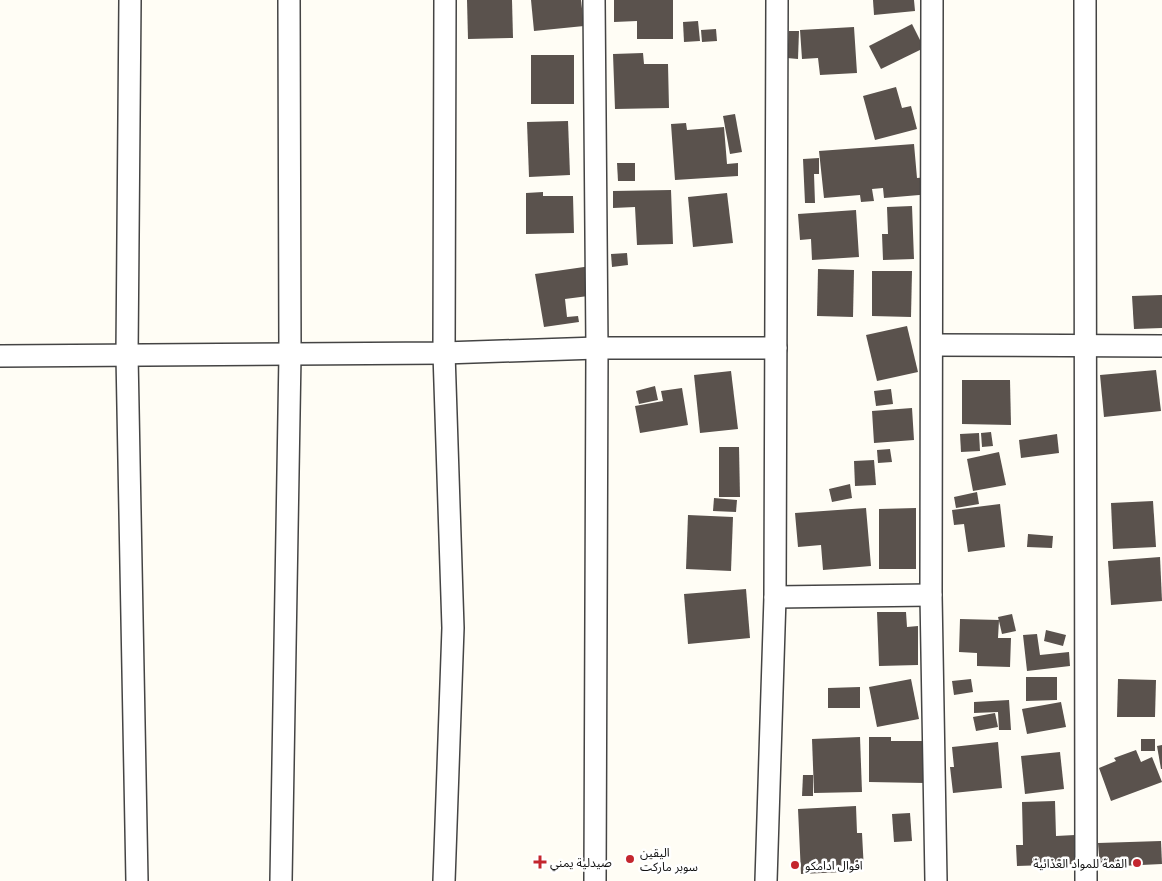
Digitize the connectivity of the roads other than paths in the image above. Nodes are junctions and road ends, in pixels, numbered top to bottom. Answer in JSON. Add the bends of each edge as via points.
{"nodes":[{"id":1,"x":130,"y":0,"type":"edge"},
{"id":2,"x":289,"y":0,"type":"edge"},
{"id":3,"x":445,"y":0,"type":"edge"},
{"id":4,"x":594,"y":0,"type":"edge"},
{"id":5,"x":777,"y":0,"type":"edge"},
{"id":6,"x":932,"y":0,"type":"edge"},
{"id":7,"x":1085,"y":0,"type":"edge"},
{"id":8,"x":932,"y":345,"type":"junction"},
{"id":9,"x":1086,"y":346,"type":"junction"},
{"id":10,"x":1162,"y":346,"type":"edge"},
{"id":11,"x":597,"y":348,"type":"junction"},
{"id":12,"x":776,"y":348,"type":"junction"},
{"id":13,"x":444,"y":353,"type":"junction"},
{"id":14,"x":127,"y":355,"type":"junction"},
{"id":15,"x":290,"y":355,"type":"junction"},
{"id":16,"x":0,"y":356,"type":"edge"},
{"id":17,"x":931,"y":594,"type":"junction"},
{"id":18,"x":775,"y":597,"type":"junction"},
{"id":19,"x":137,"y":881,"type":"edge"},
{"id":20,"x":281,"y":881,"type":"edge"},
{"id":21,"x":444,"y":881,"type":"edge"},
{"id":22,"x":595,"y":881,"type":"edge"},
{"id":23,"x":766,"y":881,"type":"edge"},
{"id":24,"x":936,"y":881,"type":"edge"},
{"id":25,"x":1086,"y":881,"type":"edge"}],
"edges":[{"from":1,"to":14,"type":"street"},
{"from":2,"to":15,"type":"street"},
{"from":3,"to":13,"type":"street"},
{"from":4,"to":11,"type":"street"},
{"from":5,"to":12,"type":"street"},
{"from":6,"to":8,"type":"street"},
{"from":7,"to":9,"type":"street"},
{"from":8,"to":9,"type":"street"},
{"from":8,"to":17,"type":"street"},
{"from":9,"to":10,"type":"street"},
{"from":9,"to":25,"type":"street"},
{"from":11,"to":12,"type":"street"},
{"from":11,"to":13,"type":"street"},
{"from":11,"to":22,"type":"street"},
{"from":12,"to":18,"type":"street"},
{"from":13,"to":15,"type":"street"},
{"from":13,"to":21,"type":"street","via":[[453,628]]},
{"from":14,"to":15,"type":"street"},
{"from":14,"to":16,"type":"street"},
{"from":14,"to":19,"type":"street"},
{"from":15,"to":20,"type":"street"},
{"from":17,"to":18,"type":"street"},
{"from":17,"to":24,"type":"street"},
{"from":18,"to":23,"type":"street"}]}
